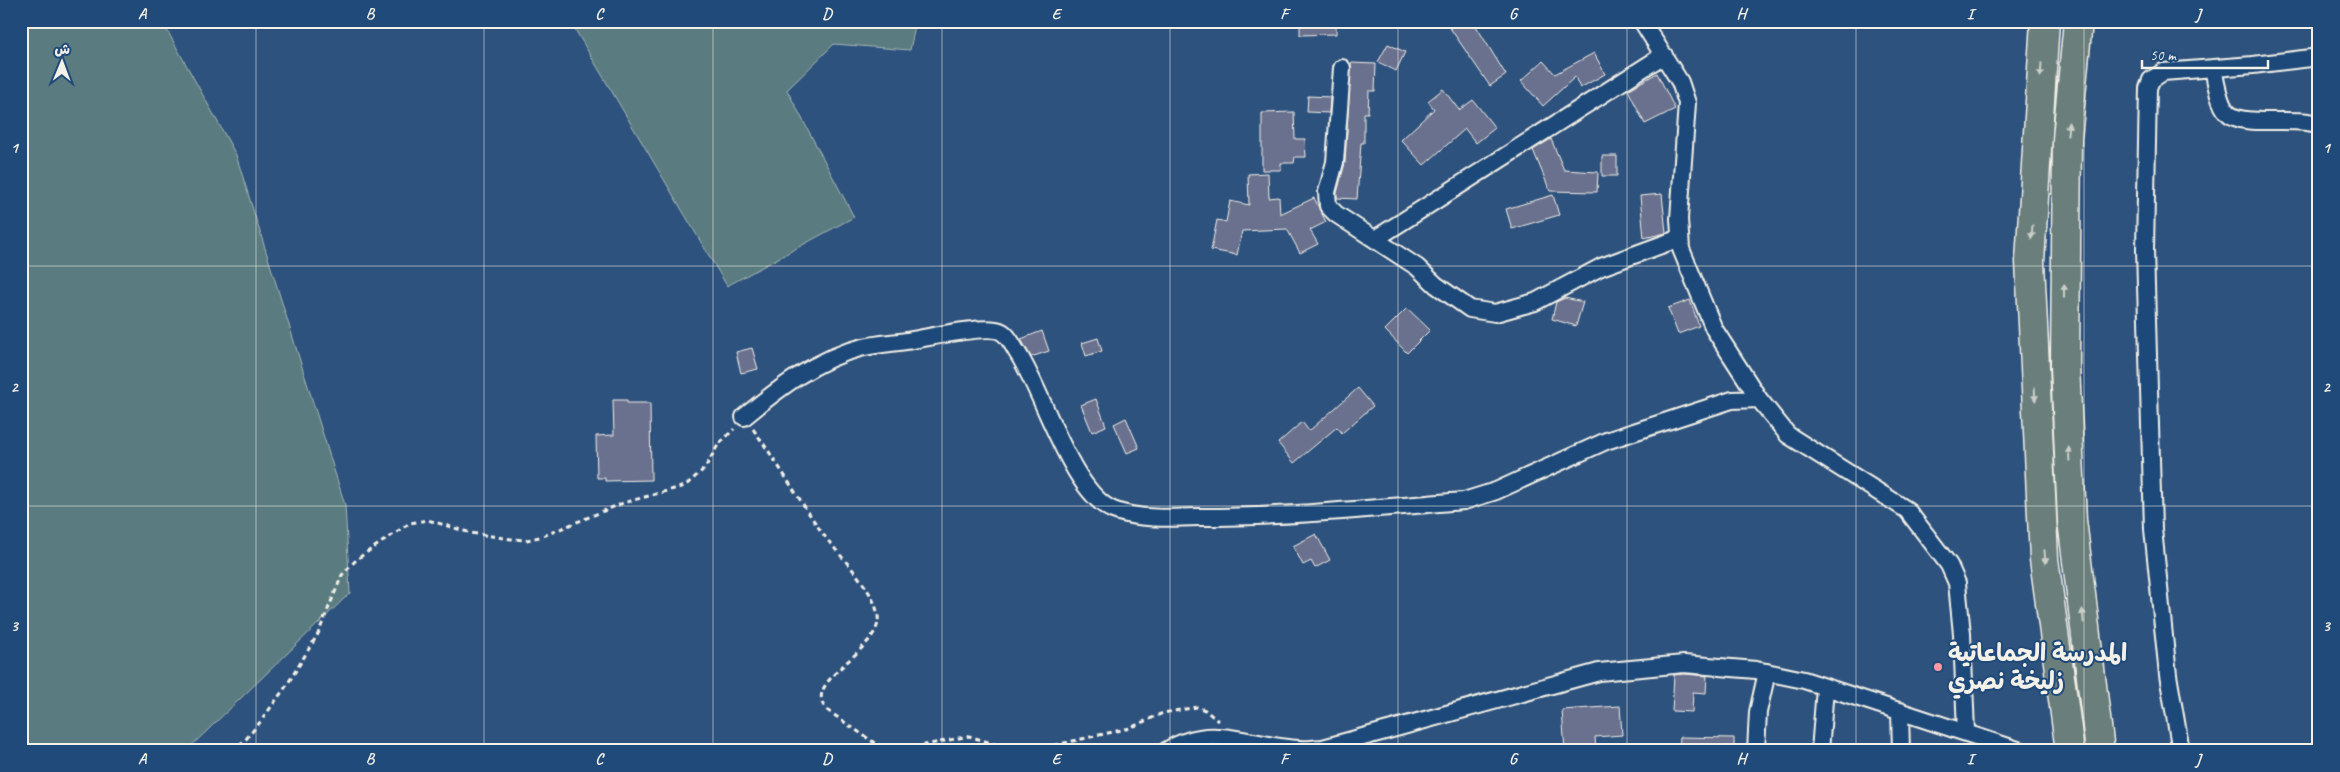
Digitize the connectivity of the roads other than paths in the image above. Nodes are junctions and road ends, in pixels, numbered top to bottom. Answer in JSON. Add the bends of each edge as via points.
{"nodes":[{"id":1,"x":1642,"y":21,"type":"edge"},
{"id":2,"x":2045,"y":21,"type":"edge"},
{"id":3,"x":2078,"y":21,"type":"edge"},
{"id":4,"x":1664,"y":56,"type":"junction"},
{"id":5,"x":2319,"y":57,"type":"edge"},
{"id":6,"x":1342,"y":68,"type":"dead end"},
{"id":7,"x":2212,"y":68,"type":"junction"},
{"id":8,"x":2319,"y":125,"type":"edge"},
{"id":9,"x":1680,"y":238,"type":"junction"},
{"id":10,"x":1374,"y":239,"type":"junction"},
{"id":11,"x":1759,"y":399,"type":"junction"},
{"id":12,"x":744,"y":417,"type":"road end"},
{"id":13,"x":1767,"y":672,"type":"junction"},
{"id":14,"x":1825,"y":688,"type":"junction"},
{"id":15,"x":1900,"y":711,"type":"junction"},
{"id":16,"x":1966,"y":732,"type":"junction"},
{"id":17,"x":1995,"y":745,"type":"edge"},
{"id":18,"x":1166,"y":751,"type":"edge"},
{"id":19,"x":1756,"y":751,"type":"edge"},
{"id":20,"x":1820,"y":751,"type":"edge"},
{"id":21,"x":1901,"y":751,"type":"edge"},
{"id":22,"x":2021,"y":751,"type":"edge"},
{"id":23,"x":2070,"y":751,"type":"edge"},
{"id":24,"x":2100,"y":751,"type":"edge"},
{"id":25,"x":2181,"y":751,"type":"edge"}],
"edges":[{"from":1,"to":4,"type":"street"},
{"from":2,"to":23,"type":"highway","one_way":true,"via":[[2030,271],[2044,559]]},
{"from":24,"to":3,"type":"highway","one_way":true,"via":[[2072,520],[2065,365],[2067,139]]},
{"from":4,"to":9,"type":"street","via":[[1680,82],[1686,103],[1687,126],[1680,180]]},
{"from":4,"to":10,"type":"street"},
{"from":5,"to":7,"type":"street"},
{"from":6,"to":10,"type":"street","via":[[1335,162],[1326,200],[1336,214]]},
{"from":7,"to":8,"type":"street","via":[[2227,112],[2234,118],[2307,120]]},
{"from":7,"to":25,"type":"street","via":[[2172,70],[2156,75],[2148,88],[2147,101],[2145,250],[2153,529],[2168,675]]},
{"from":9,"to":10,"type":"street","via":[[1601,267],[1535,302],[1495,313],[1470,308]]},
{"from":9,"to":11,"type":"street","via":[[1681,249],[1714,329]]},
{"from":11,"to":12,"type":"street","via":[[1732,400],[1606,442],[1496,491],[1464,501],[1255,517],[1173,518],[1122,513],[1103,504],[1068,456],[1027,366],[1008,338],[996,330],[938,334],[844,352],[785,384]]},
{"from":11,"to":16,"type":"street","via":[[1788,435],[1907,510],[1949,566],[1958,583]]},
{"from":13,"to":14,"type":"street"},
{"from":13,"to":18,"type":"street","via":[[1684,664],[1599,672],[1323,748],[1299,750],[1226,736],[1191,740]]},
{"from":13,"to":19,"type":"street","via":[[1758,712]]},
{"from":14,"to":15,"type":"street"},
{"from":14,"to":20,"type":"street"},
{"from":15,"to":16,"type":"street"},
{"from":15,"to":21,"type":"street"},
{"from":16,"to":17,"type":"street"},
{"from":17,"to":22,"type":"street"}]}
